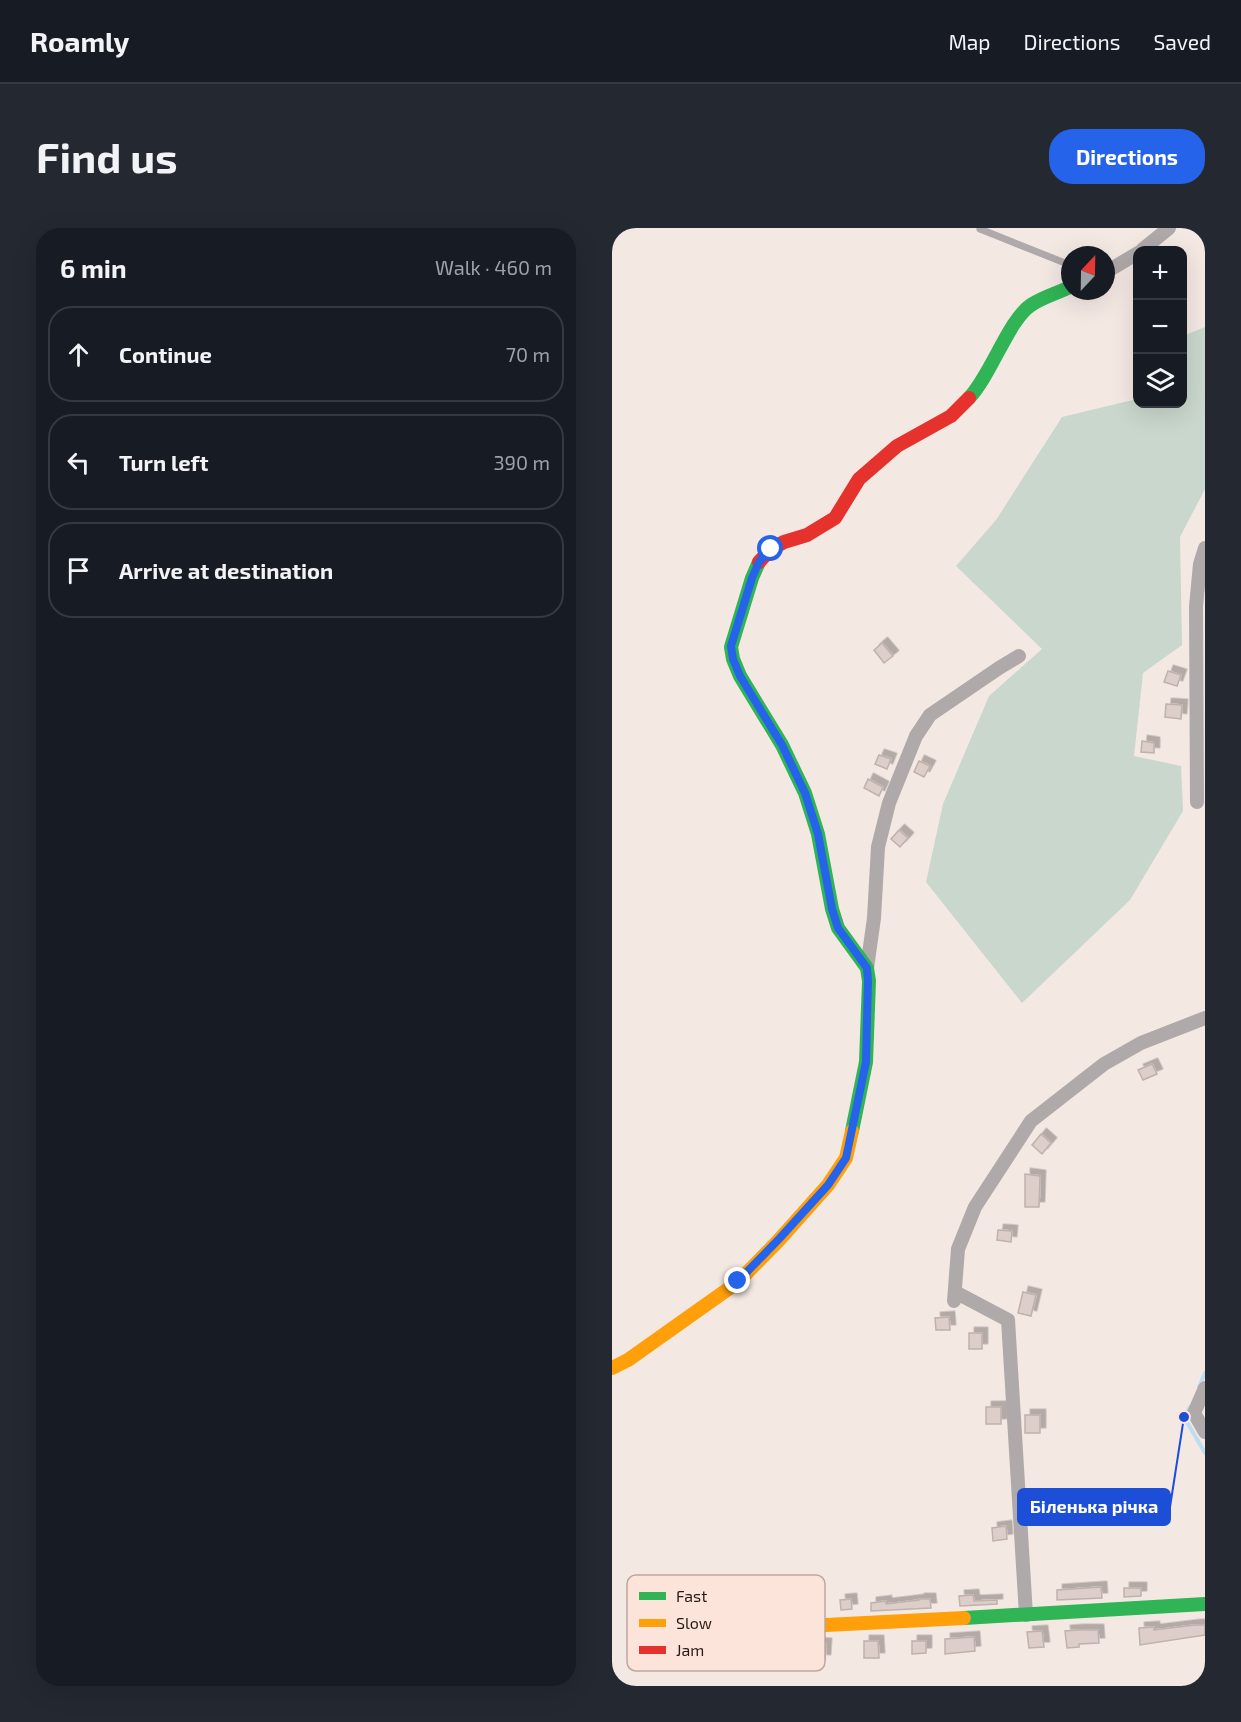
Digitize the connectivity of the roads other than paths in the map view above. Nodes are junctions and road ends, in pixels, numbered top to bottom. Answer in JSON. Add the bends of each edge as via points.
{"nodes":[{"id":1,"x":1169,"y":228,"type":"edge"},
{"id":2,"x":980,"y":229,"type":"edge"},
{"id":3,"x":1147,"y":246,"type":"edge"},
{"id":4,"x":1133,"y":256,"type":"edge"},
{"id":5,"x":1061,"y":261,"type":"edge"},
{"id":6,"x":1115,"y":267,"type":"edge"},
{"id":7,"x":1061,"y":291,"type":"edge"},
{"id":8,"x":1205,"y":548,"type":"edge"},
{"id":9,"x":1019,"y":656,"type":"dead end"},
{"id":10,"x":1197,"y":801,"type":"dead end"},
{"id":11,"x":867,"y":968,"type":"junction"},
{"id":12,"x":1205,"y":1018,"type":"edge"},
{"id":13,"x":612,"y":1368,"type":"edge"},
{"id":14,"x":1205,"y":1388,"type":"edge"},
{"id":15,"x":1205,"y":1432,"type":"edge"},
{"id":16,"x":1205,"y":1605,"type":"edge"},
{"id":17,"x":1026,"y":1615,"type":"junction"},
{"id":18,"x":825,"y":1625,"type":"edge"}],
"edges":[{"from":1,"to":3,"type":"street"},
{"from":2,"to":5,"type":"lane"},
{"from":4,"to":6,"type":"street"},
{"from":7,"to":11,"type":"street","via":[[1031,305],[1020,315],[972,395],[951,416],[897,446],[874,465],[859,479],[835,518],[823,527],[771,549],[752,578],[731,646],[740,676],[782,745],[805,793],[838,928]]},
{"from":8,"to":10,"type":"street","via":[[1196,607]]},
{"from":9,"to":11,"type":"street","via":[[930,715],[916,736],[889,803],[878,847]]},
{"from":11,"to":13,"type":"street","via":[[866,1062],[841,1166],[738,1281]]},
{"from":12,"to":17,"type":"street","via":[[1141,1043],[1104,1064],[1030,1120],[975,1207],[958,1249],[955,1297],[1008,1320]]},
{"from":14,"to":15,"type":"street","via":[[1194,1413]]},
{"from":16,"to":17,"type":"street"},
{"from":17,"to":18,"type":"street"}]}
